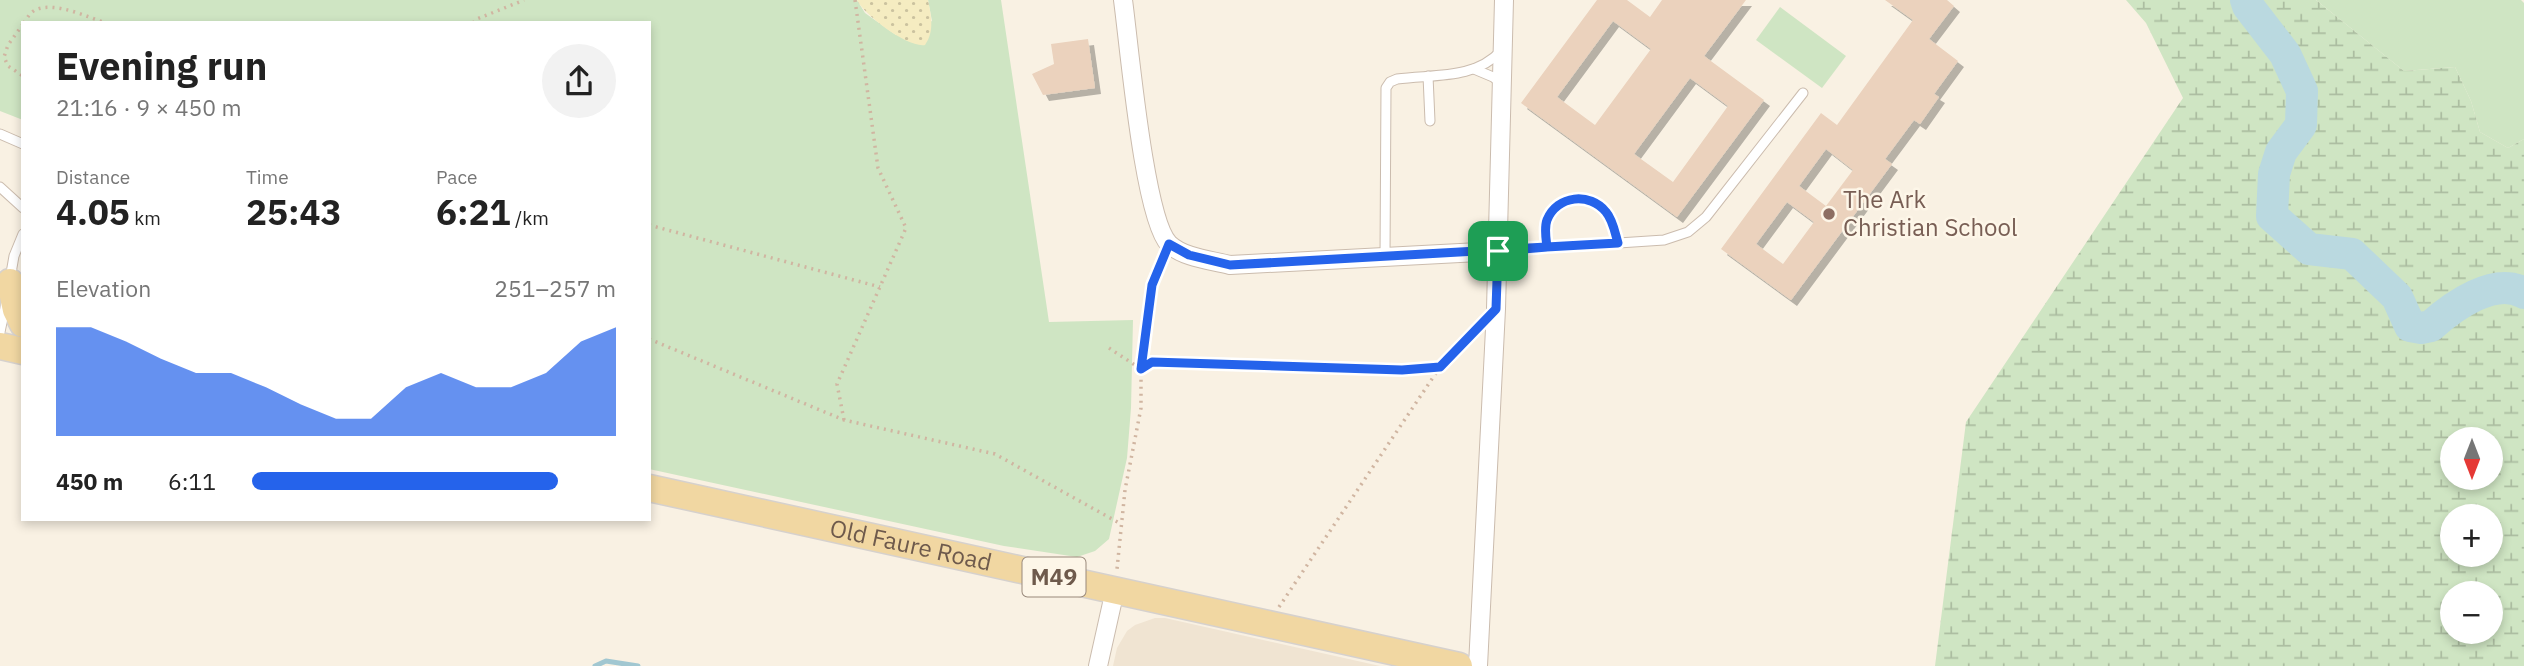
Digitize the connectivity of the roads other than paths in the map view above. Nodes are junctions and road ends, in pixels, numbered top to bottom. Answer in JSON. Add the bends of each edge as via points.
{"nodes":[{"id":1,"x":1124,"y":0,"type":"edge"},
{"id":2,"x":1504,"y":0,"type":"edge"},
{"id":3,"x":1502,"y":49,"type":"junction"},
{"id":4,"x":1474,"y":69,"type":"junction"},
{"id":5,"x":1428,"y":76,"type":"junction"},
{"id":6,"x":1502,"y":84,"type":"junction"},
{"id":7,"x":1803,"y":93,"type":"dead end"},
{"id":8,"x":1430,"y":121,"type":"dead end"},
{"id":9,"x":0,"y":134,"type":"edge"},
{"id":10,"x":21,"y":143,"type":"edge"},
{"id":11,"x":0,"y":187,"type":"edge"},
{"id":12,"x":21,"y":206,"type":"edge"},
{"id":13,"x":21,"y":240,"type":"edge"},
{"id":14,"x":1618,"y":243,"type":"junction"},
{"id":15,"x":1547,"y":247,"type":"junction"},
{"id":16,"x":1498,"y":251,"type":"junction"},
{"id":17,"x":1385,"y":257,"type":"junction"},
{"id":18,"x":5,"y":297,"type":"edge"},
{"id":19,"x":21,"y":320,"type":"edge"},
{"id":20,"x":0,"y":332,"type":"edge"},
{"id":21,"x":0,"y":346,"type":"edge"},
{"id":22,"x":21,"y":351,"type":"edge"},
{"id":23,"x":651,"y":488,"type":"edge"},
{"id":24,"x":1115,"y":590,"type":"junction"},
{"id":25,"x":1098,"y":666,"type":"edge"},
{"id":26,"x":1459,"y":666,"type":"edge"},
{"id":27,"x":1478,"y":666,"type":"edge"}],
"edges":[{"from":1,"to":17,"type":"street","via":[[1149,191],[1159,228],[1169,244],[1189,255],[1230,265]]},
{"from":2,"to":3,"type":"street"},
{"from":3,"to":4,"type":"lane"},
{"from":3,"to":6,"type":"street"},
{"from":4,"to":5,"type":"lane"},
{"from":4,"to":6,"type":"lane"},
{"from":5,"to":8,"type":"lane"},
{"from":5,"to":17,"type":"lane","via":[[1397,79],[1386,88]]},
{"from":6,"to":16,"type":"street"},
{"from":7,"to":14,"type":"lane","via":[[1698,225],[1676,237]]},
{"from":9,"to":10,"type":"lane"},
{"from":11,"to":12,"type":"lane"},
{"from":13,"to":18,"type":"lane"},
{"from":14,"to":15,"type":"lane"},
{"from":14,"to":15,"type":"lane","via":[[1604,209],[1590,200],[1576,199],[1551,213]]},
{"from":15,"to":16,"type":"lane"},
{"from":16,"to":17,"type":"street"},
{"from":16,"to":27,"type":"street"},
{"from":18,"to":19,"type":"main road"},
{"from":18,"to":20,"type":"lane"},
{"from":21,"to":22,"type":"main road"},
{"from":23,"to":24,"type":"main road","name":"Old Faure Road","number":"M49"},
{"from":24,"to":25,"type":"street"},
{"from":24,"to":26,"type":"main road","name":"Old Faure Road","number":"M49"}]}
